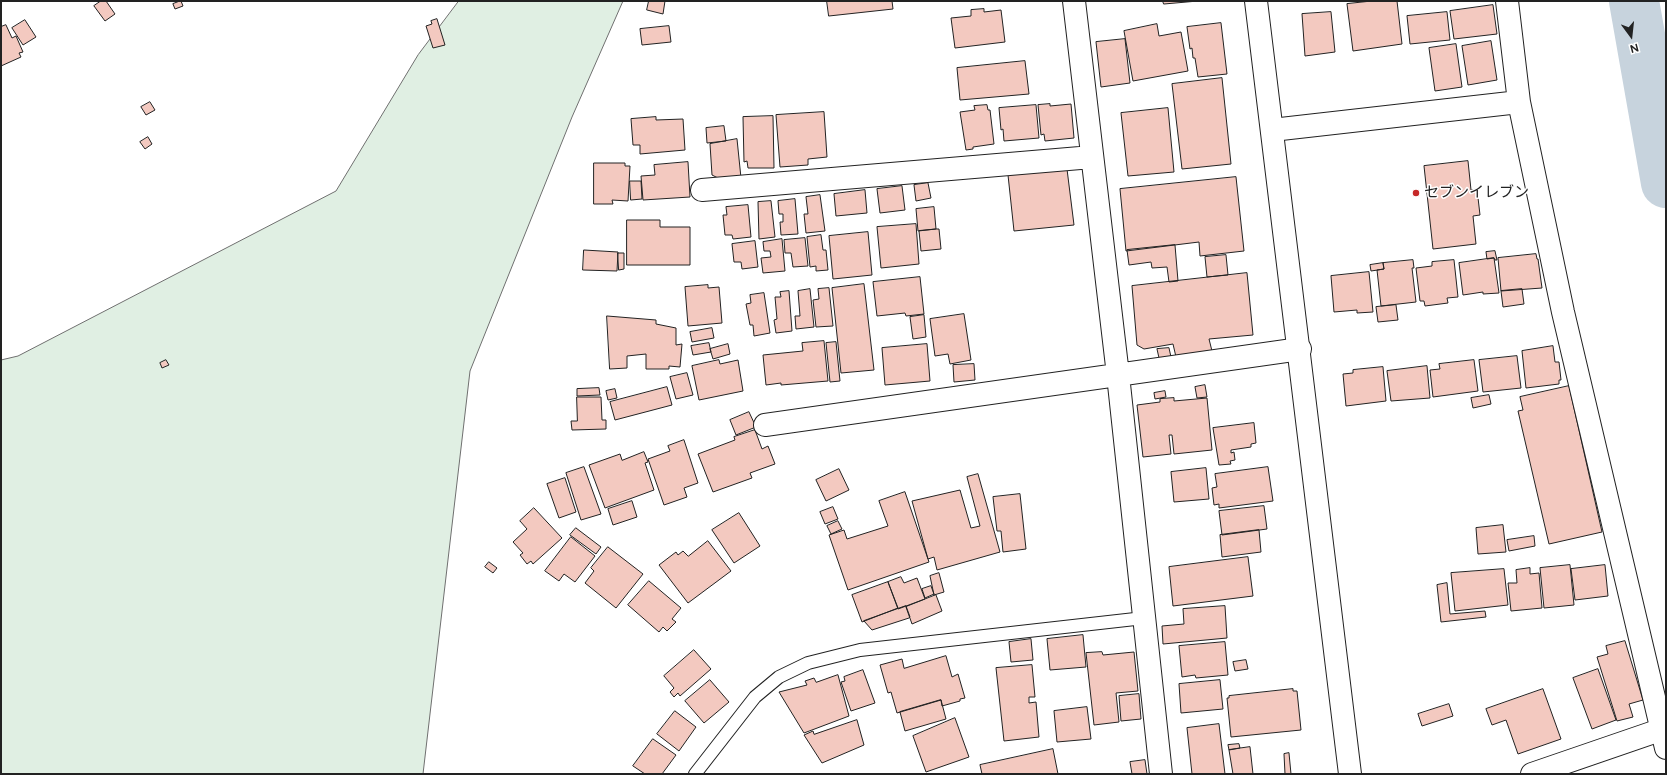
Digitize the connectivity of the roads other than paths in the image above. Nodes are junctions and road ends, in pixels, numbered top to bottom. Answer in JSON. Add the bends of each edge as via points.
{"nodes":[{"id":1,"x":1074,"y":1,"type":"edge"},
{"id":2,"x":1256,"y":1,"type":"edge"},
{"id":3,"x":1507,"y":1,"type":"edge"},
{"id":4,"x":1519,"y":102,"type":"junction"},
{"id":5,"x":1272,"y":130,"type":"junction"},
{"id":6,"x":1092,"y":158,"type":"junction"},
{"id":7,"x":702,"y":190,"type":"dead end"},
{"id":8,"x":1300,"y":349,"type":"junction"},
{"id":9,"x":1118,"y":375,"type":"junction"},
{"id":10,"x":766,"y":425,"type":"dead end"},
{"id":11,"x":1144,"y":618,"type":"junction"},
{"id":12,"x":1664,"y":735,"type":"edge"},
{"id":13,"x":695,"y":774,"type":"edge"},
{"id":14,"x":1161,"y":774,"type":"edge"},
{"id":15,"x":1350,"y":774,"type":"edge"},
{"id":16,"x":1532,"y":774,"type":"edge"}],
"edges":[{"from":1,"to":6,"type":"street"},
{"from":2,"to":5,"type":"street"},
{"from":3,"to":4,"type":"street"},
{"from":4,"to":5,"type":"street"},
{"from":4,"to":12,"type":"street","via":[[1563,312]]},
{"from":5,"to":8,"type":"street"},
{"from":6,"to":7,"type":"street"},
{"from":6,"to":9,"type":"street"},
{"from":8,"to":9,"type":"street"},
{"from":8,"to":15,"type":"street"},
{"from":9,"to":10,"type":"street"},
{"from":9,"to":11,"type":"street"},
{"from":11,"to":13,"type":"lane","via":[[860,650],[808,663],[779,677],[755,697]]},
{"from":11,"to":14,"type":"street"},
{"from":12,"to":16,"type":"street"}]}
